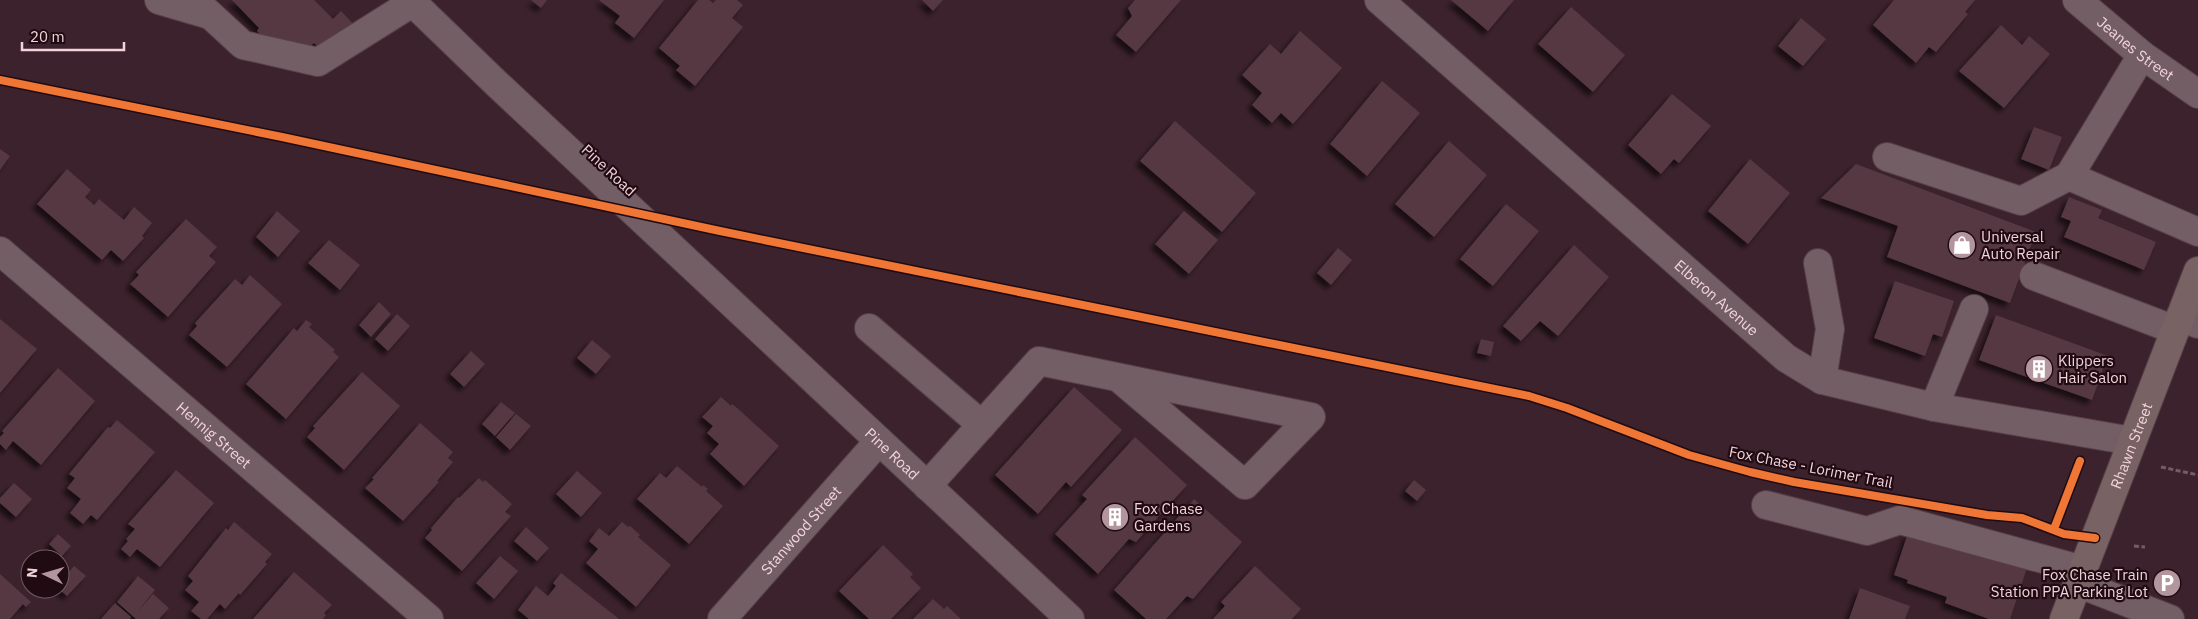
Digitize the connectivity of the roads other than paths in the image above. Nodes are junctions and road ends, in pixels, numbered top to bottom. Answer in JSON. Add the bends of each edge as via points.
{"nodes":[{"id":1,"x":159,"y":0,"type":"edge"},
{"id":2,"x":1379,"y":0,"type":"edge"},
{"id":3,"x":2077,"y":0,"type":"edge"},
{"id":4,"x":411,"y":1,"type":"edge"},
{"id":5,"x":202,"y":7,"type":"edge"},
{"id":6,"x":2142,"y":56,"type":"junction"},
{"id":7,"x":2198,"y":94,"type":"edge"},
{"id":8,"x":1888,"y":157,"type":"dead end"},
{"id":9,"x":2069,"y":176,"type":"junction"},
{"id":10,"x":2198,"y":232,"type":"edge"},
{"id":11,"x":0,"y":251,"type":"edge"},
{"id":12,"x":1818,"y":263,"type":"dead end"},
{"id":13,"x":2198,"y":271,"type":"edge"},
{"id":14,"x":2034,"y":276,"type":"dead end"},
{"id":15,"x":1974,"y":309,"type":"dead end"},
{"id":16,"x":2184,"y":324,"type":"edge"},
{"id":17,"x":869,"y":328,"type":"dead end"},
{"id":18,"x":1119,"y":378,"type":"junction"},
{"id":19,"x":1822,"y":380,"type":"junction"},
{"id":20,"x":1934,"y":407,"type":"junction"},
{"id":21,"x":982,"y":425,"type":"junction"},
{"id":22,"x":879,"y":441,"type":"junction"},
{"id":23,"x":2132,"y":441,"type":"junction"},
{"id":24,"x":928,"y":486,"type":"junction"},
{"id":25,"x":1766,"y":505,"type":"dead end"},
{"id":26,"x":2080,"y":576,"type":"junction"},
{"id":27,"x":429,"y":619,"type":"edge"},
{"id":28,"x":722,"y":619,"type":"edge"},
{"id":29,"x":1070,"y":619,"type":"edge"},
{"id":30,"x":2064,"y":619,"type":"edge"},
{"id":31,"x":2170,"y":619,"type":"edge"}],
"edges":[{"from":1,"to":5,"type":"street"},
{"from":2,"to":19,"type":"street","name":"Elberon Avenue","via":[[1786,358]]},
{"from":3,"to":6,"type":"street","name":"Jeanes Street"},
{"from":4,"to":5,"type":"street","via":[[318,62],[243,45]]},
{"from":4,"to":22,"type":"street","name":"Pine Road"},
{"from":6,"to":7,"type":"street","name":"Jeanes Street"},
{"from":6,"to":9,"type":"street"},
{"from":8,"to":9,"type":"street","via":[[2020,201]]},
{"from":9,"to":10,"type":"street"},
{"from":11,"to":27,"type":"street","name":"Hennig Street"},
{"from":12,"to":19,"type":"street","via":[[1830,329]]},
{"from":13,"to":16,"type":"main road","name":"Rhawn Street"},
{"from":14,"to":16,"type":"street"},
{"from":15,"to":20,"type":"street"},
{"from":16,"to":23,"type":"main road","name":"Rhawn Street"},
{"from":17,"to":21,"type":"street"},
{"from":18,"to":18,"type":"street","via":[[1167,388],[1311,418],[1245,485]]},
{"from":18,"to":21,"type":"street","via":[[1039,361]]},
{"from":19,"to":20,"type":"street","name":"Elberon Avenue"},
{"from":20,"to":23,"type":"street","name":"Elberon Avenue"},
{"from":21,"to":24,"type":"street"},
{"from":22,"to":24,"type":"street","name":"Pine Road"},
{"from":22,"to":28,"type":"street","name":"Stanwood Street"},
{"from":23,"to":26,"type":"main road","name":"Rhawn Street"},
{"from":24,"to":29,"type":"street","name":"Pine Road"},
{"from":25,"to":26,"type":"street","via":[[1867,531],[1900,520]]},
{"from":26,"to":30,"type":"main road","name":"Rhawn Street"},
{"from":26,"to":31,"type":"street"}]}
